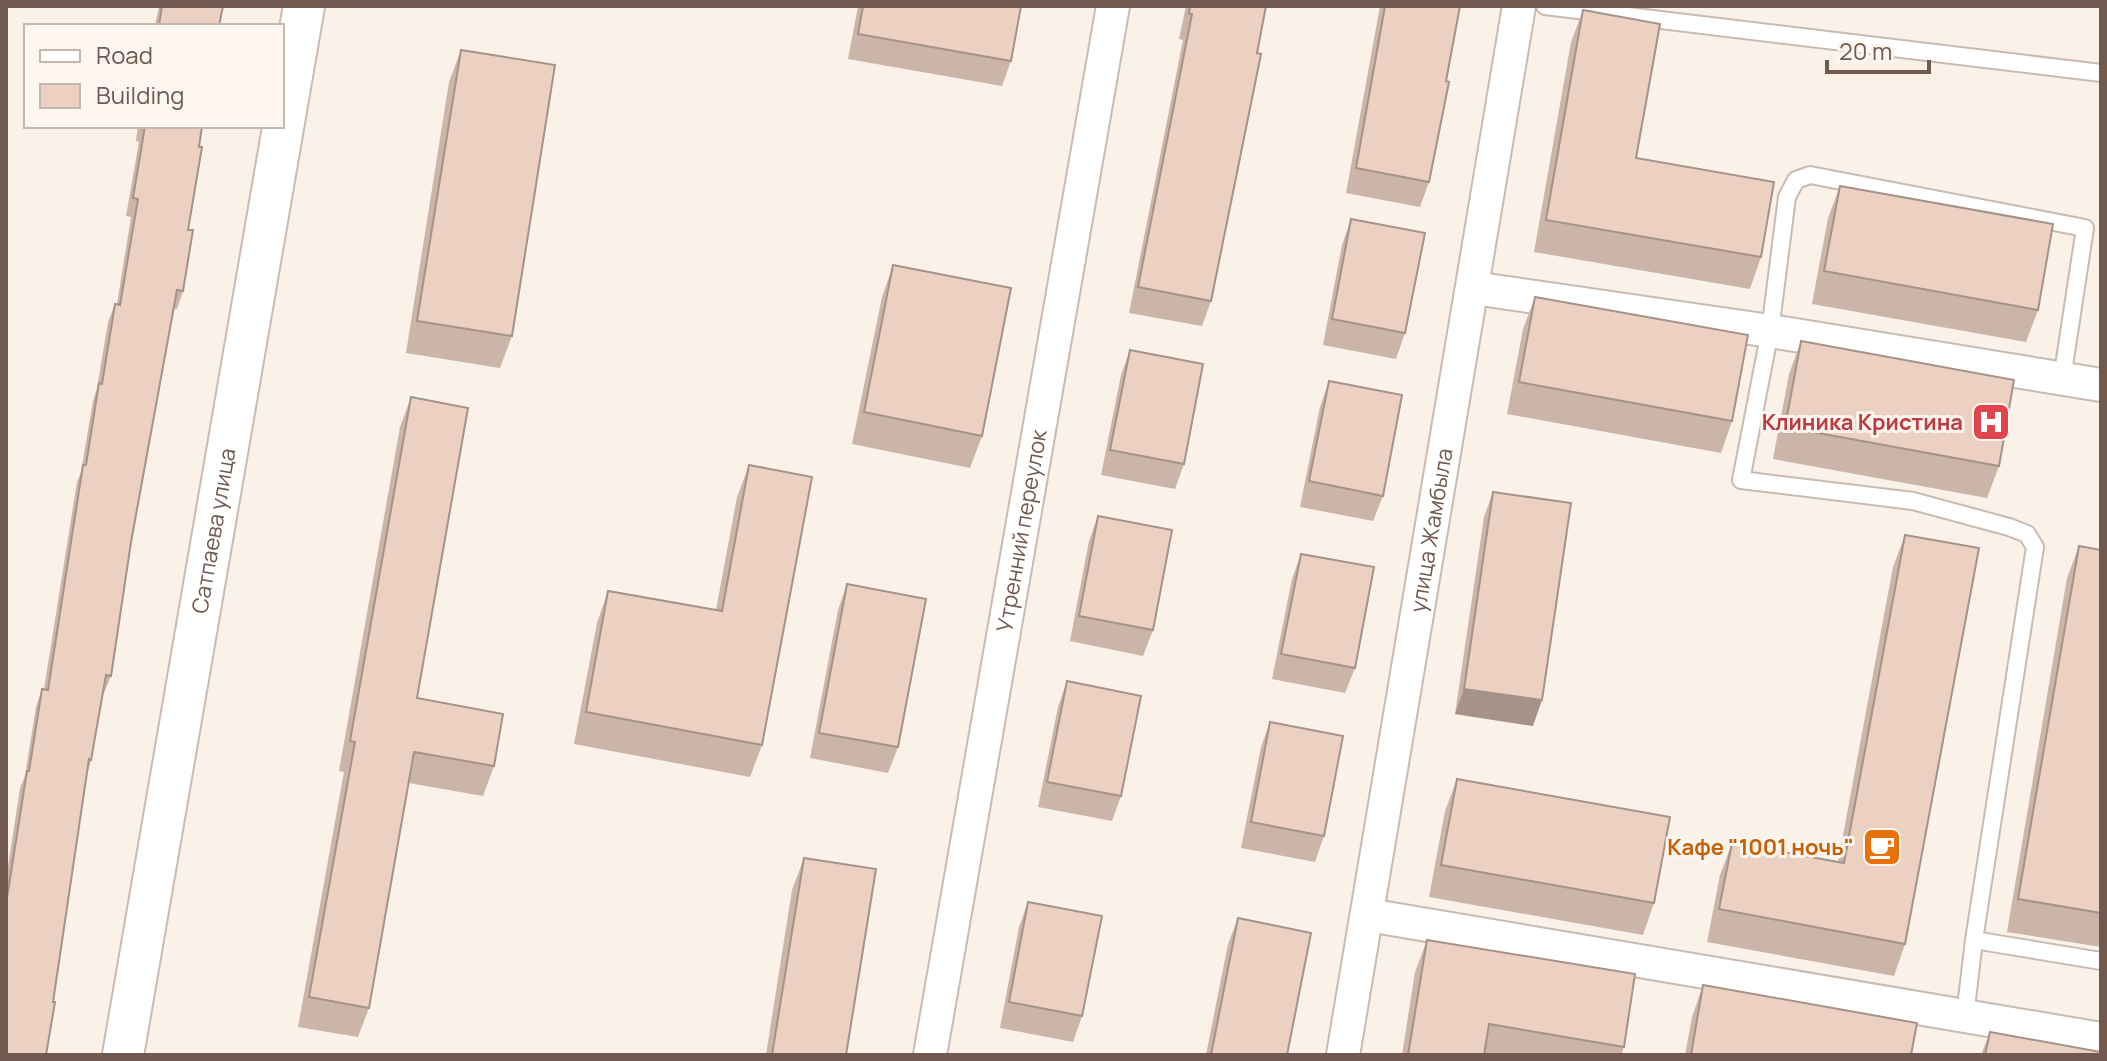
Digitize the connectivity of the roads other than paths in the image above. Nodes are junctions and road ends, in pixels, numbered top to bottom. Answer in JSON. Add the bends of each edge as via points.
{"nodes":[{"id":1,"x":304,"y":6,"type":"edge"},
{"id":2,"x":1113,"y":6,"type":"edge"},
{"id":3,"x":1519,"y":6,"type":"edge"},
{"id":4,"x":1545,"y":6,"type":"edge"},
{"id":5,"x":2101,"y":73,"type":"edge"},
{"id":6,"x":284,"y":122,"type":"edge"},
{"id":7,"x":283,"y":128,"type":"edge"},
{"id":8,"x":2093,"y":229,"type":"edge"},
{"id":9,"x":1473,"y":288,"type":"junction"},
{"id":10,"x":1770,"y":331,"type":"junction"},
{"id":11,"x":2062,"y":379,"type":"junction"},
{"id":12,"x":2101,"y":385,"type":"edge"},
{"id":13,"x":1368,"y":915,"type":"junction"},
{"id":14,"x":1974,"y":940,"type":"junction"},
{"id":15,"x":2101,"y":961,"type":"edge"},
{"id":16,"x":1965,"y":1016,"type":"junction"},
{"id":17,"x":2101,"y":1039,"type":"edge"},
{"id":18,"x":123,"y":1055,"type":"edge"},
{"id":19,"x":930,"y":1055,"type":"edge"},
{"id":20,"x":1343,"y":1055,"type":"edge"}],
"edges":[{"from":1,"to":6,"type":"street","name":"Сатпаева улица"},
{"from":2,"to":19,"type":"street","name":"Утренний переулок"},
{"from":3,"to":9,"type":"street","name":"улица Жамбыла"},
{"from":4,"to":5,"type":"lane"},
{"from":7,"to":18,"type":"street","name":"Сатпаева улица"},
{"from":8,"to":10,"type":"lane","via":[[1810,175],[1796,180],[1787,197]]},
{"from":8,"to":11,"type":"lane"},
{"from":9,"to":10,"type":"street"},
{"from":9,"to":13,"type":"street","name":"улица Жамбыла"},
{"from":10,"to":11,"type":"street"},
{"from":10,"to":14,"type":"lane","via":[[1741,480],[1913,501],[2009,527],[2027,534],[2035,547]]},
{"from":11,"to":12,"type":"street"},
{"from":13,"to":16,"type":"street"},
{"from":13,"to":20,"type":"street","name":"улица Жамбыла"},
{"from":14,"to":15,"type":"lane"},
{"from":14,"to":16,"type":"lane"},
{"from":16,"to":17,"type":"street"}]}
